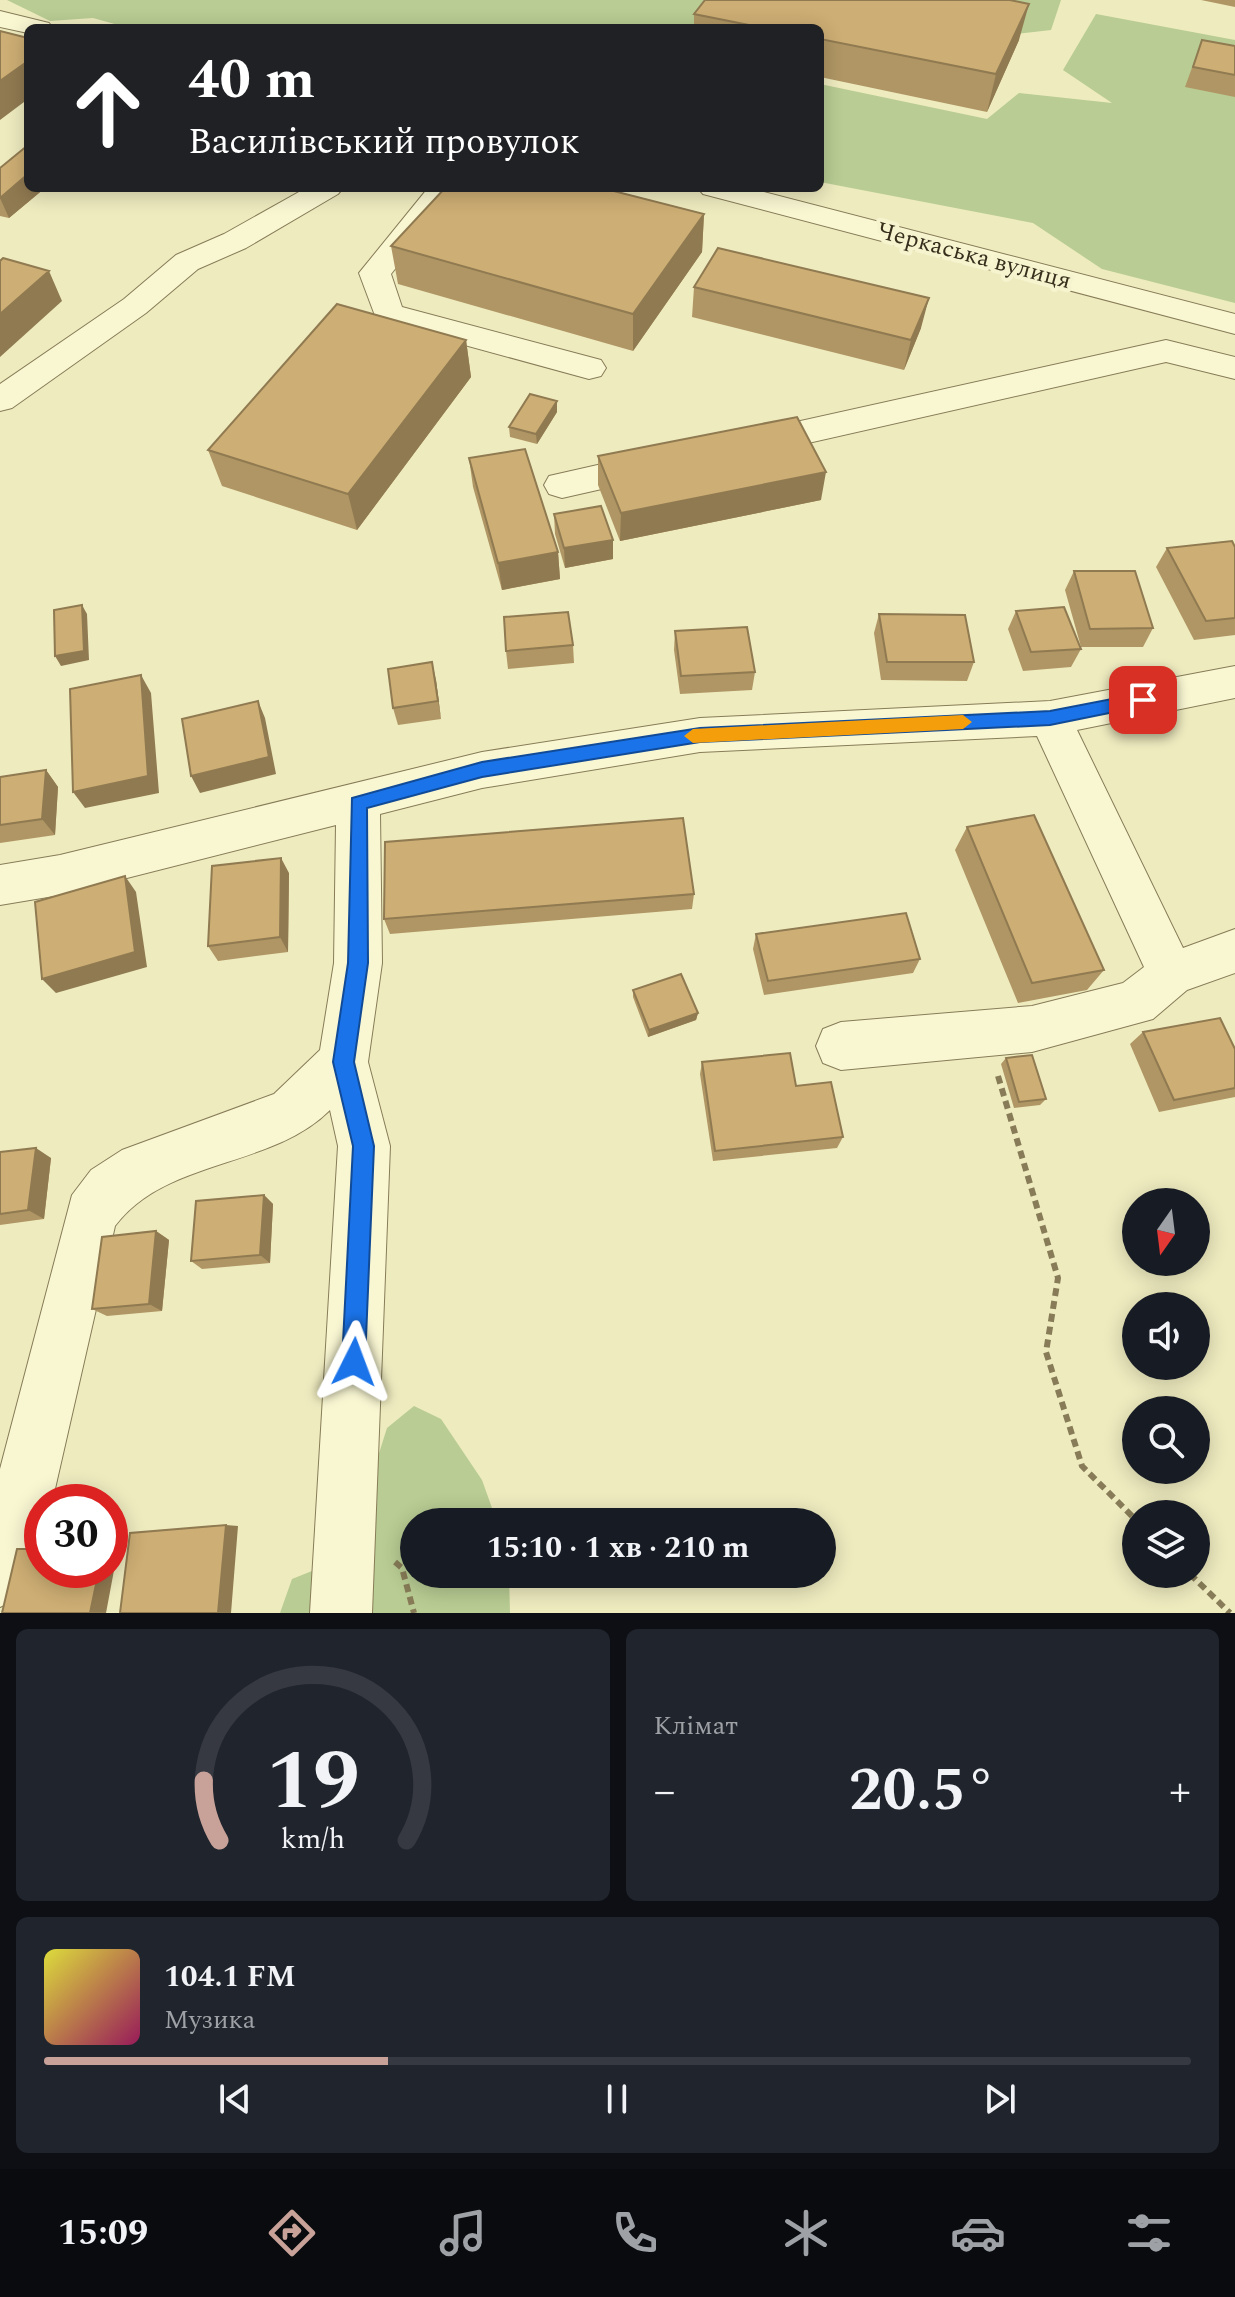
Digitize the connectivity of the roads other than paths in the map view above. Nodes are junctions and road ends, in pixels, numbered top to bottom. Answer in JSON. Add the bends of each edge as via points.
{"nodes":[{"id":1,"x":0,"y":19,"type":"edge"},
{"id":2,"x":24,"y":24,"type":"edge"},
{"id":3,"x":321,"y":192,"type":"edge"},
{"id":4,"x":441,"y":192,"type":"edge"},
{"id":5,"x":728,"y":192,"type":"edge"},
{"id":6,"x":1235,"y":324,"type":"edge"},
{"id":7,"x":589,"y":368,"type":"dead end"},
{"id":8,"x":1235,"y":368,"type":"edge"},
{"id":9,"x":0,"y":400,"type":"edge"},
{"id":10,"x":562,"y":485,"type":"dead end"},
{"id":11,"x":1235,"y":682,"type":"edge"},
{"id":12,"x":1050,"y":718,"type":"junction"},
{"id":13,"x":358,"y":803,"type":"junction"},
{"id":14,"x":0,"y":885,"type":"edge"},
{"id":15,"x":1235,"y":951,"type":"edge"},
{"id":16,"x":1171,"y":974,"type":"junction"},
{"id":17,"x":841,"y":1046,"type":"dead end"},
{"id":18,"x":343,"y":1062,"type":"junction"},
{"id":19,"x":0,"y":1576,"type":"edge"},
{"id":20,"x":341,"y":1613,"type":"edge"}],
"edges":[{"from":1,"to":2,"type":"street"},
{"from":3,"to":9,"type":"street","via":[[187,262],[135,306]]},
{"from":4,"to":7,"type":"street","via":[[375,273],[388,314]]},
{"from":5,"to":6,"type":"street","name":"Черкаська вулиця"},
{"from":8,"to":10,"type":"street","via":[[1166,351]]},
{"from":11,"to":12,"type":"street"},
{"from":12,"to":13,"type":"street","via":[[700,735],[482,770]]},
{"from":12,"to":16,"type":"street"},
{"from":13,"to":14,"type":"street"},
{"from":13,"to":18,"type":"street","via":[[358,963]]},
{"from":15,"to":16,"type":"street"},
{"from":16,"to":17,"type":"street","via":[[1136,1003],[1032,1029]]},
{"from":18,"to":19,"type":"street","via":[[291,1113],[141,1169],[110,1189],[91,1214]]},
{"from":18,"to":20,"type":"street","via":[[364,1146]]}]}
